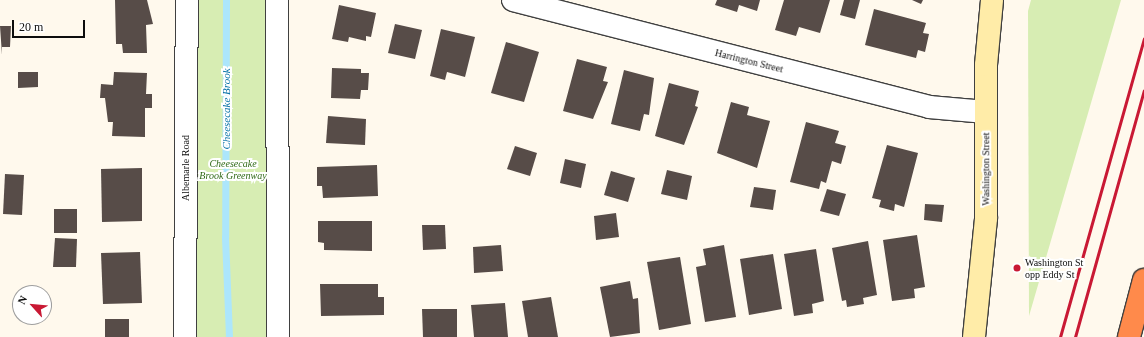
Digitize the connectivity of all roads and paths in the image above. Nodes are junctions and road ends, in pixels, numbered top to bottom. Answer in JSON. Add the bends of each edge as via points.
{"nodes":[{"id":1,"x":187,"y":0,"type":"edge"},
{"id":2,"x":277,"y":0,"type":"edge"},
{"id":3,"x":513,"y":0,"type":"edge"},
{"id":4,"x":992,"y":0,"type":"edge"},
{"id":5,"x":986,"y":112,"type":"junction"},
{"id":6,"x":1144,"y":280,"type":"edge"},
{"id":7,"x":185,"y":337,"type":"edge"},
{"id":8,"x":278,"y":337,"type":"edge"},
{"id":9,"x":974,"y":337,"type":"edge"},
{"id":10,"x":1130,"y":337,"type":"edge"}],
"edges":[{"from":1,"to":7,"type":"street","name":"Albemarle Road"},
{"from":2,"to":8,"type":"street"},
{"from":3,"to":5,"type":"street","name":"Harrington Street","via":[[929,107]]},
{"from":4,"to":5,"type":"main road","name":"Washington Street"},
{"from":5,"to":9,"type":"main road","name":"Washington Street","via":[[986,218]]},
{"from":6,"to":10,"type":"highway"}]}
